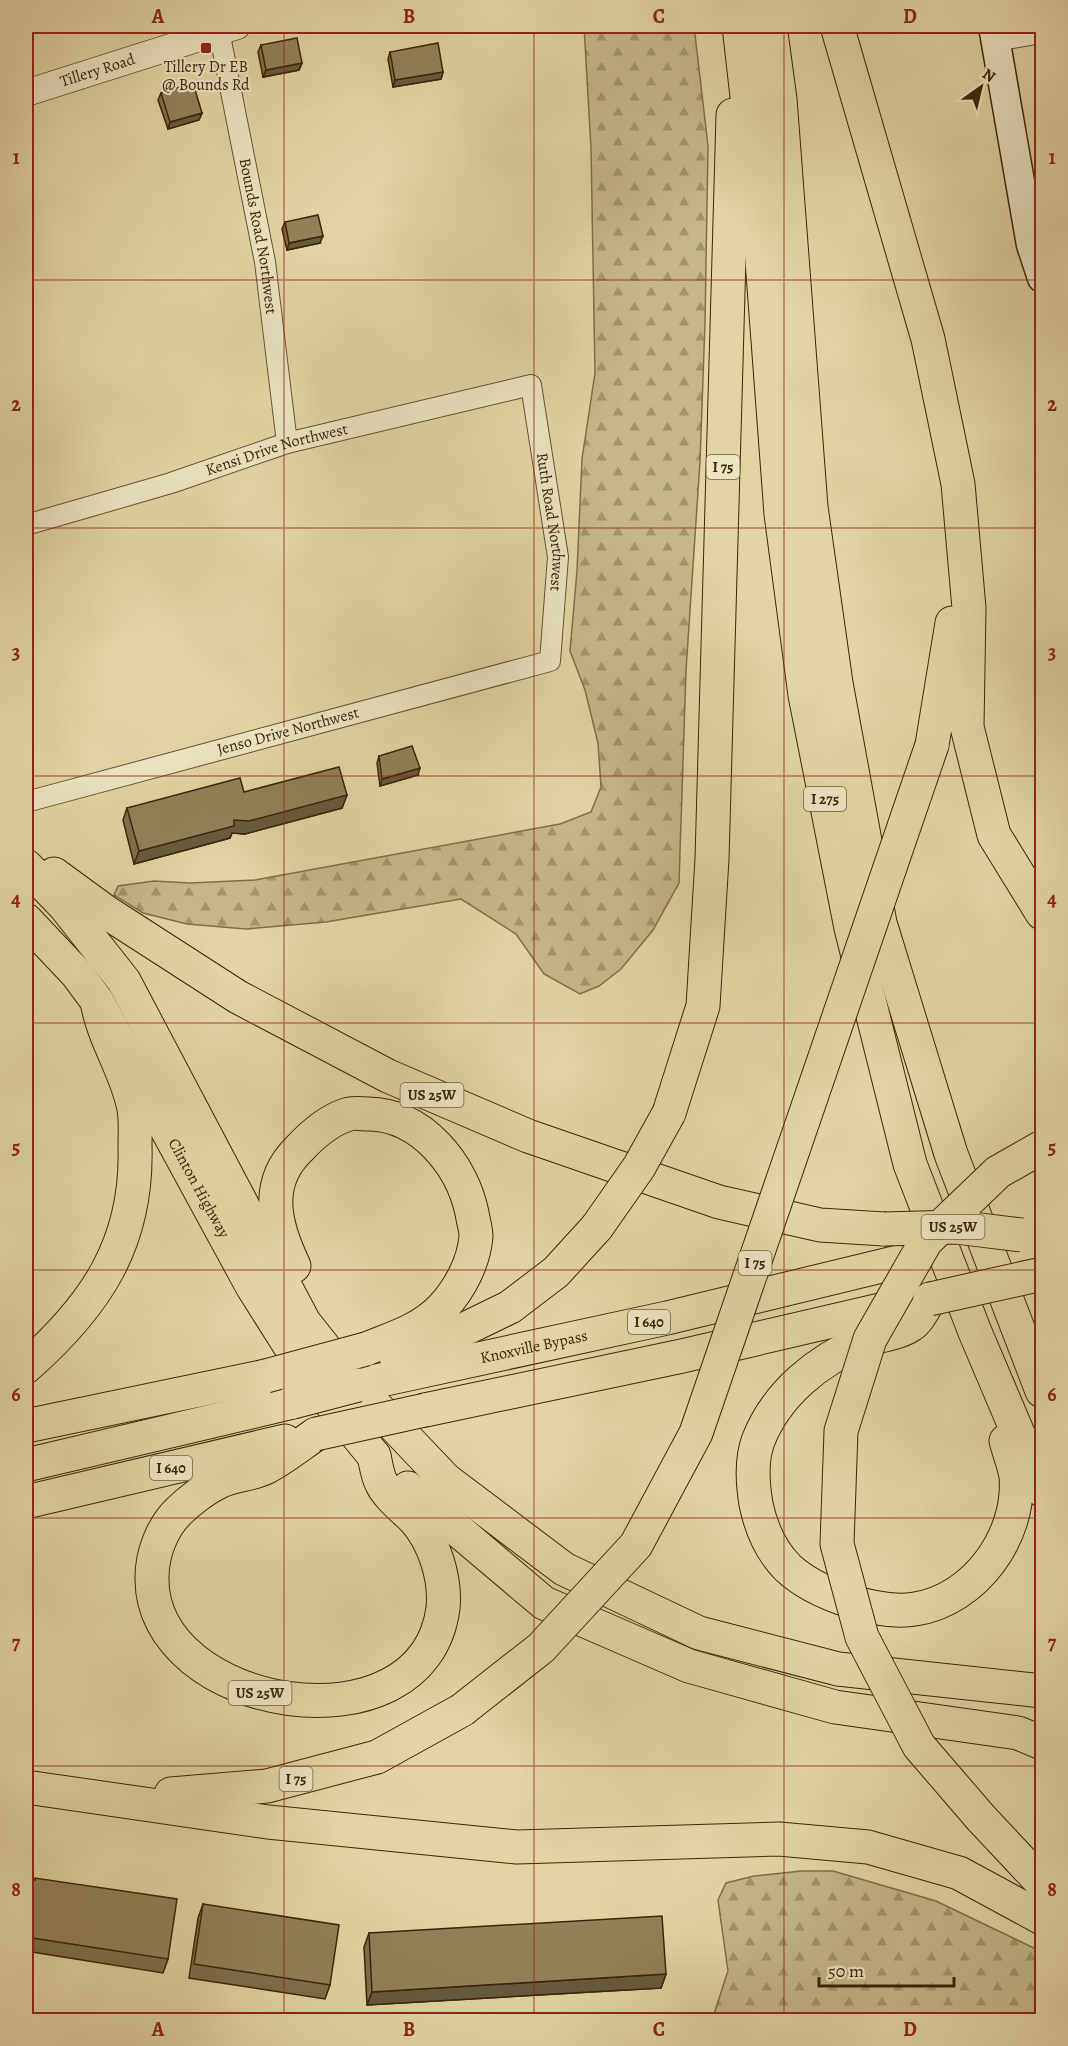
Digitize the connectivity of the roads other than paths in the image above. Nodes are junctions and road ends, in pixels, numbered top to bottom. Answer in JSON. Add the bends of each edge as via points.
{"nodes":[{"id":1,"x":739,"y":26,"type":"edge"},
{"id":2,"x":770,"y":26,"type":"edge"},
{"id":3,"x":837,"y":26,"type":"edge"},
{"id":4,"x":225,"y":27,"type":"edge"},
{"id":5,"x":1042,"y":33,"type":"edge"},
{"id":6,"x":994,"y":34,"type":"edge"},
{"id":7,"x":746,"y":78,"type":"junction"},
{"id":8,"x":26,"y":93,"type":"edge"},
{"id":9,"x":1042,"y":278,"type":"edge"},
{"id":10,"x":531,"y":385,"type":"joint"},
{"id":11,"x":287,"y":443,"type":"junction"},
{"id":12,"x":958,"y":484,"type":"junction"},
{"id":13,"x":26,"y":525,"type":"edge"},
{"id":14,"x":550,"y":661,"type":"joint"},
{"id":15,"x":26,"y":802,"type":"edge"},
{"id":16,"x":26,"y":852,"type":"edge"},
{"id":17,"x":26,"y":866,"type":"edge"},
{"id":18,"x":1042,"y":914,"type":"edge"},
{"id":19,"x":26,"y":920,"type":"edge"},
{"id":20,"x":97,"y":1001,"type":"junction"},
{"id":21,"x":1042,"y":1148,"type":"edge"},
{"id":22,"x":1032,"y":1233,"type":"edge"},
{"id":23,"x":1042,"y":1274,"type":"edge"},
{"id":24,"x":930,"y":1299,"type":"junction"},
{"id":25,"x":975,"y":1332,"type":"junction"},
{"id":26,"x":328,"y":1353,"type":"junction"},
{"id":27,"x":383,"y":1365,"type":"junction"},
{"id":28,"x":26,"y":1367,"type":"edge"},
{"id":29,"x":1042,"y":1391,"type":"edge"},
{"id":30,"x":26,"y":1426,"type":"edge"},
{"id":31,"x":316,"y":1434,"type":"junction"},
{"id":32,"x":374,"y":1455,"type":"junction"},
{"id":33,"x":26,"y":1465,"type":"edge"},
{"id":34,"x":1042,"y":1490,"type":"edge"},
{"id":35,"x":26,"y":1502,"type":"edge"},
{"id":36,"x":1042,"y":1691,"type":"edge"},
{"id":37,"x":1042,"y":1743,"type":"edge"},
{"id":38,"x":26,"y":1787,"type":"edge"},
{"id":39,"x":116,"y":1799,"type":"junction"},
{"id":40,"x":1042,"y":1883,"type":"edge"},
{"id":41,"x":1042,"y":1918,"type":"edge"}],
"edges":[{"from":1,"to":7,"type":"highway","number":"I 75"},
{"from":2,"to":29,"type":"highway","number":"I 275","via":[[780,99],[811,507],[836,683],[880,923],[951,1154]]},
{"from":3,"to":12,"type":"highway","number":"I 75","via":[[928,339]]},
{"from":4,"to":8,"type":"street","name":"Tillery Road"},
{"from":4,"to":11,"type":"street","name":"Bounds Road Northwest","via":[[265,262]]},
{"from":5,"to":6,"type":"street"},
{"from":6,"to":9,"type":"main road","via":[[1031,245]]},
{"from":7,"to":25,"type":"highway","number":"I 275","via":[[781,514],[805,695],[851,928],[910,1164]]},
{"from":7,"to":27,"type":"highway","number":"I 75","bridge":true,"via":[[733,111],[712,859],[703,1006],[669,1113],[639,1167],[597,1227],[556,1272],[510,1307]]},
{"from":10,"to":11,"type":"street","name":"Kensi Drive Northwest"},
{"from":10,"to":14,"type":"street","name":"Ruth Road Northwest","via":[[558,557]]},
{"from":11,"to":13,"type":"street","name":"Kensi Drive Northwest","via":[[171,483]]},
{"from":12,"to":18,"type":"highway","via":[[969,608],[967,727],[994,835]]},
{"from":12,"to":39,"type":"highway","number":"I 75","bridge":true,"via":[[955,607],[932,745],[696,1433],[636,1545],[541,1648],[462,1710],[377,1757],[267,1786]]},
{"from":14,"to":15,"type":"street","name":"Jenso Drive Northwest"},
{"from":16,"to":22,"type":"highway","number":"US 25W","bridge":true,"via":[[106,912],[237,997],[388,1076],[528,1136],[720,1202],[820,1225],[884,1229],[956,1227]]},
{"from":17,"to":26,"type":"highway","via":[[64,905],[124,981],[279,1277],[304,1322]]},
{"from":19,"to":20,"type":"highway","name":"Clinton Highway","number":"US 25W"},
{"from":20,"to":28,"type":"highway","via":[[100,1024],[134,1109],[136,1181],[120,1245],[98,1290],[57,1340]]},
{"from":20,"to":32,"type":"highway","name":"Clinton Highway","number":"US 25W","via":[[252,1286],[310,1378]]},
{"from":21,"to":40,"type":"highway","bridge":true,"via":[[998,1172],[926,1241],[870,1338],[841,1431],[837,1544],[862,1637],[919,1746]]},
{"from":22,"to":27,"type":"highway","name":"Knoxville Bypass","number":"I 640","bridge":true,"via":[[678,1315]]},
{"from":23,"to":24,"type":"highway","number":"I 640","bridge":true},
{"from":24,"to":25,"type":"highway","via":[[912,1325],[863,1341],[817,1365],[784,1395],[758,1442],[753,1487],[761,1530],[788,1568],[823,1591],[878,1609],[916,1609],[963,1591],[989,1564],[1011,1524],[1016,1476]]},
{"from":24,"to":31,"type":"highway","number":"I 640","bridge":true},
{"from":25,"to":34,"type":"highway","number":"I 275"},
{"from":26,"to":27,"type":"highway","via":[[326,1331],[280,1236],[274,1211],[277,1188],[288,1160],[324,1126],[348,1114],[379,1114],[407,1123],[441,1149],[467,1189],[476,1235],[465,1277],[441,1309],[414,1330]]},
{"from":26,"to":36,"type":"highway","via":[[446,1480],[564,1569],[595,1584],[699,1633],[838,1669]]},
{"from":27,"to":30,"type":"highway","bridge":true,"via":[[266,1376]]},
{"from":27,"to":33,"type":"highway","name":"Knoxville Bypass","number":"I 640","bridge":true,"via":[[358,1385]]},
{"from":31,"to":32,"type":"highway","number":"US 25W","via":[[266,1468],[219,1481],[178,1512],[162,1533],[152,1562],[151,1590],[168,1630],[183,1649],[207,1668],[267,1695],[329,1701],[387,1687],[423,1655],[435,1634],[443,1608],[443,1584],[434,1550],[417,1522],[381,1482]]},
{"from":31,"to":35,"type":"highway","number":"I 640"},
{"from":32,"to":37,"type":"highway","name":"Clinton Highway","via":[[427,1506],[544,1603],[689,1666],[835,1707],[1018,1733]]},
{"from":38,"to":39,"type":"highway","number":"I 75"},
{"from":39,"to":41,"type":"highway","via":[[268,1822],[517,1847],[779,1839],[868,1847],[959,1873]]}]}
